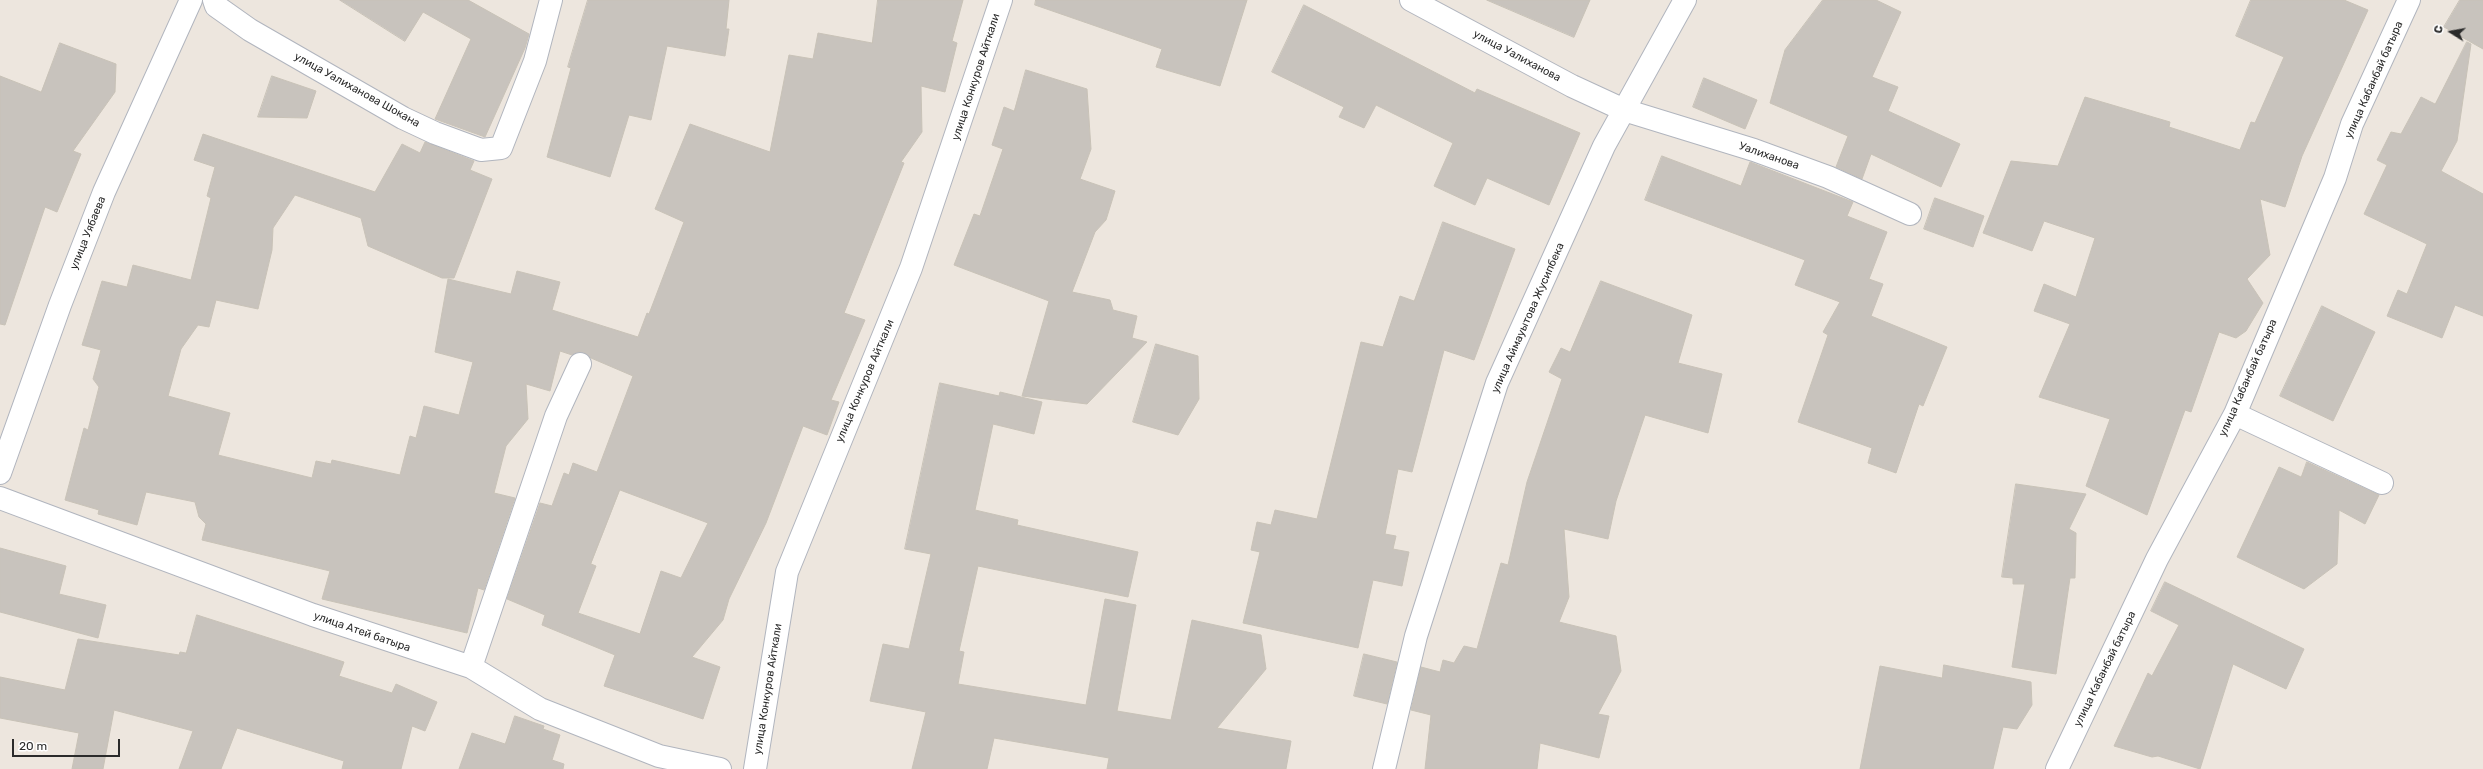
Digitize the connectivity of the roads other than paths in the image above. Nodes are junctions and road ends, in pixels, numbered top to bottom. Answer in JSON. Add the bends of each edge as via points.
{"nodes":[{"id":1,"x":191,"y":0,"type":"edge"},
{"id":2,"x":214,"y":0,"type":"edge"},
{"id":3,"x":551,"y":0,"type":"edge"},
{"id":4,"x":1001,"y":0,"type":"edge"},
{"id":5,"x":1411,"y":0,"type":"edge"},
{"id":6,"x":1685,"y":0,"type":"edge"},
{"id":7,"x":2409,"y":0,"type":"edge"},
{"id":8,"x":1624,"y":110,"type":"junction"},
{"id":9,"x":1910,"y":214,"type":"dead end"},
{"id":10,"x":580,"y":364,"type":"dead end"},
{"id":11,"x":2235,"y":414,"type":"junction"},
{"id":12,"x":0,"y":473,"type":"edge"},
{"id":13,"x":2382,"y":483,"type":"dead end"},
{"id":14,"x":0,"y":498,"type":"edge"},
{"id":15,"x":471,"y":667,"type":"junction"},
{"id":16,"x":720,"y":769,"type":"edge"},
{"id":17,"x":755,"y":769,"type":"edge"},
{"id":18,"x":1384,"y":769,"type":"edge"},
{"id":19,"x":2057,"y":769,"type":"edge"}],
"edges":[{"from":1,"to":12,"type":"street","name":"улица Уябаева","via":[[104,192],[60,305]]},
{"from":2,"to":3,"type":"street","name":"улица Уалиханова Шокана","via":[[216,6],[250,30],[370,100],[435,133],[481,150],[501,148],[535,61]]},
{"from":4,"to":17,"type":"street","name":"улица Конкуров Айткали","via":[[911,268],[787,572]]},
{"from":5,"to":8,"type":"street","name":"улица Уалиханова","via":[[1572,86]]},
{"from":6,"to":8,"type":"street","name":"улица Аймауытова Жусипбека"},
{"from":7,"to":11,"type":"street","name":"улица Кабанбай батыра","via":[[2352,124],[2335,178]]},
{"from":8,"to":9,"type":"street","name":"Уалиханова","via":[[1828,176]]},
{"from":8,"to":18,"type":"street","name":"улица Аймауытова Жусипбека","via":[[1604,146],[1497,383],[1416,636]]},
{"from":10,"to":15,"type":"street","via":[[556,416]]},
{"from":11,"to":13,"type":"street"},
{"from":11,"to":19,"type":"street","name":"улица Кабанбай батыра","via":[[2157,559]]},
{"from":14,"to":15,"type":"street","name":"улица Атей батыра","via":[[313,615]]},
{"from":15,"to":16,"type":"street","name":"улица Атей батыра","via":[[540,709],[659,756]]}]}
